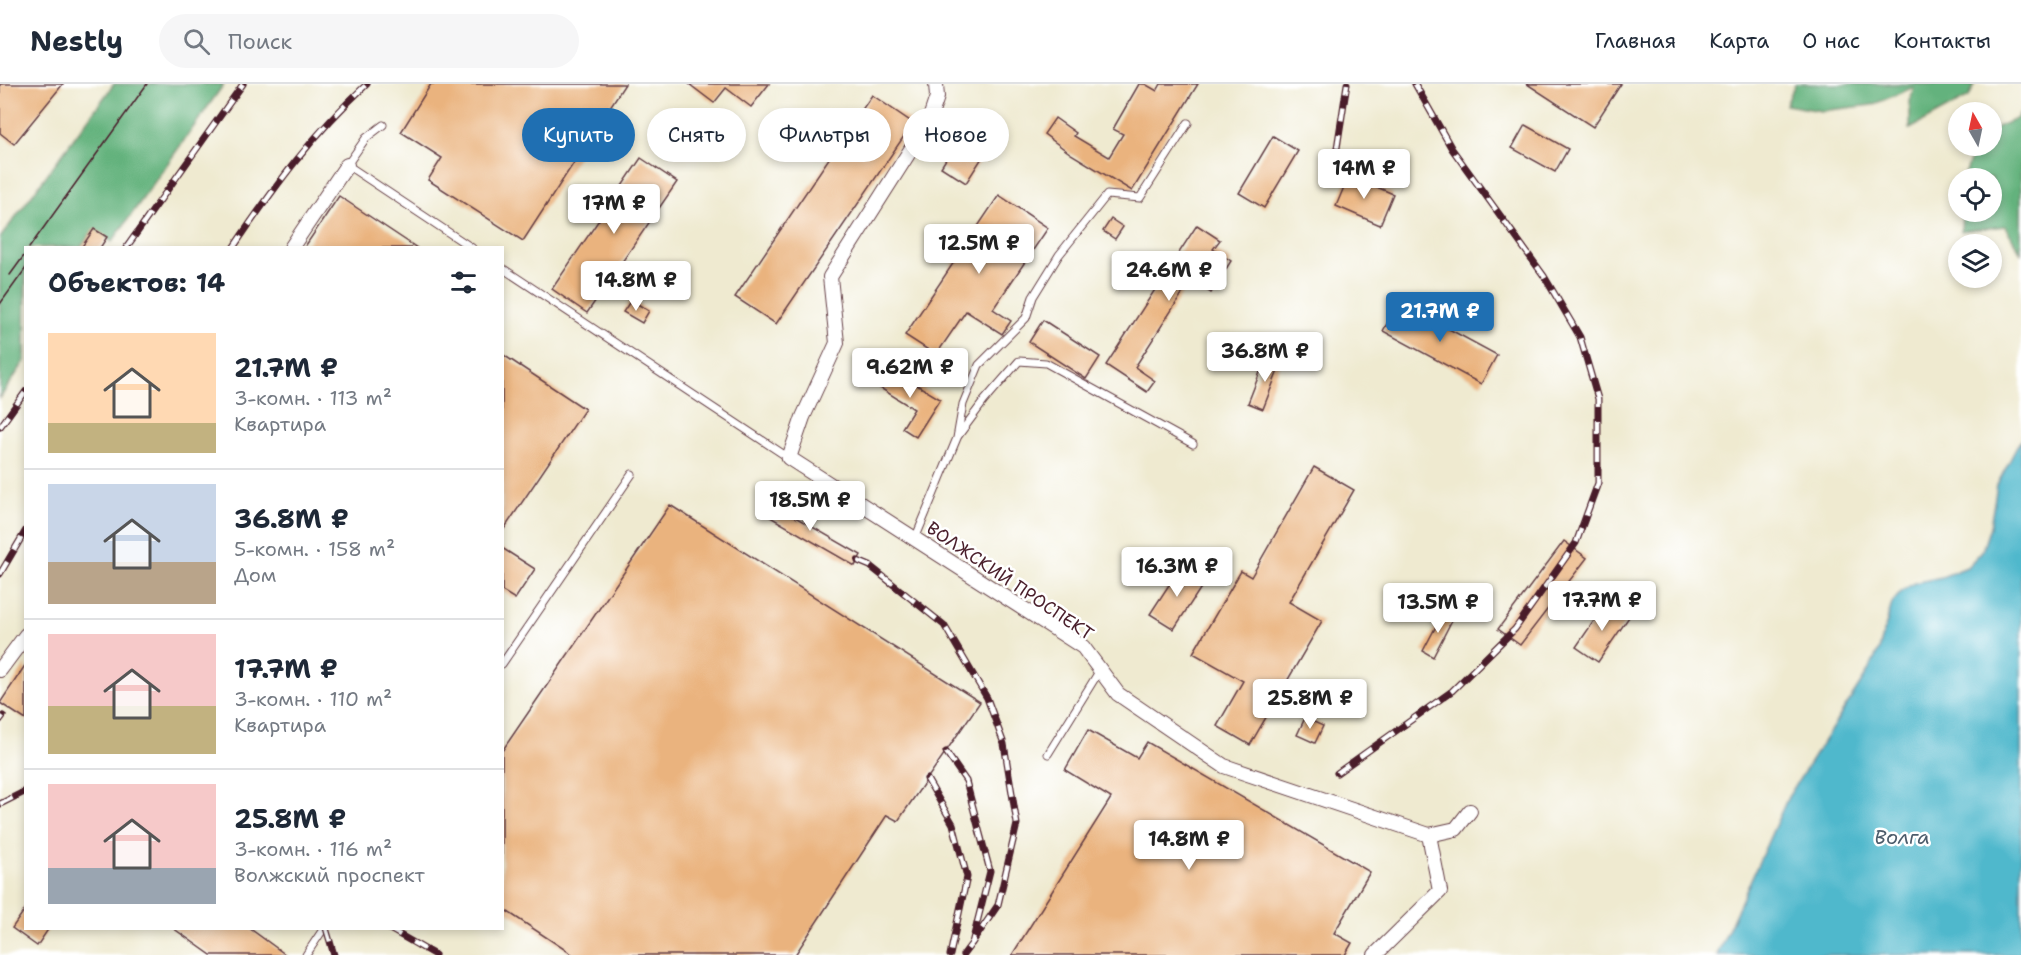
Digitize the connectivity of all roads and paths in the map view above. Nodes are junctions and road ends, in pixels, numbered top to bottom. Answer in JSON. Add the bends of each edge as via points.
{"nodes":[{"id":1,"x":936,"y":84,"type":"edge"},
{"id":2,"x":1188,"y":123,"type":"dead end"},
{"id":3,"x":383,"y":125,"type":"dead end"},
{"id":4,"x":347,"y":165,"type":"junction"},
{"id":5,"x":292,"y":246,"type":"edge"},
{"id":6,"x":469,"y":246,"type":"edge"},
{"id":7,"x":504,"y":269,"type":"edge"},
{"id":8,"x":957,"y":438,"type":"junction"},
{"id":9,"x":1193,"y":444,"type":"dead end"},
{"id":10,"x":789,"y":458,"type":"junction"},
{"id":11,"x":632,"y":474,"type":"dead end"},
{"id":12,"x":915,"y":539,"type":"junction"},
{"id":13,"x":24,"y":638,"type":"edge"},
{"id":14,"x":504,"y":661,"type":"edge"},
{"id":15,"x":0,"y":670,"type":"edge"},
{"id":16,"x":1100,"y":670,"type":"junction"},
{"id":17,"x":1047,"y":754,"type":"dead end"},
{"id":18,"x":1470,"y":811,"type":"dead end"},
{"id":19,"x":1429,"y":835,"type":"junction"},
{"id":20,"x":323,"y":930,"type":"edge"},
{"id":21,"x":306,"y":955,"type":"edge"},
{"id":22,"x":1375,"y":955,"type":"edge"}],
"edges":[{"from":1,"to":10,"type":"street","via":[[937,97],[929,121],[830,277],[837,343],[802,417]]},
{"from":2,"to":8,"type":"lane","via":[[1140,198],[1107,195],[1059,255],[1033,297],[1026,318],[979,365],[963,404]]},
{"from":3,"to":4,"type":"lane","via":[[366,138]]},
{"from":4,"to":5,"type":"street"},
{"from":4,"to":6,"type":"lane"},
{"from":7,"to":10,"type":"lane"},
{"from":8,"to":9,"type":"lane","via":[[1019,361],[1046,363]]},
{"from":8,"to":12,"type":"lane"},
{"from":10,"to":12,"type":"street","name":"ВОЛЖСКИЙ ПРОСПЕКТ"},
{"from":11,"to":14,"type":"lane"},
{"from":12,"to":16,"type":"street","name":"ВОЛЖСКИЙ ПРОСПЕКТ","via":[[1083,647]]},
{"from":13,"to":15,"type":"street"},
{"from":16,"to":17,"type":"lane"},
{"from":16,"to":19,"type":"street","name":"ВОЛЖСКИЙ ПРОСПЕКТ","via":[[1118,694],[1224,766]]},
{"from":18,"to":19,"type":"street","via":[[1456,829]]},
{"from":19,"to":22,"type":"street","via":[[1440,891]]},
{"from":20,"to":21,"type":"lane"}]}
